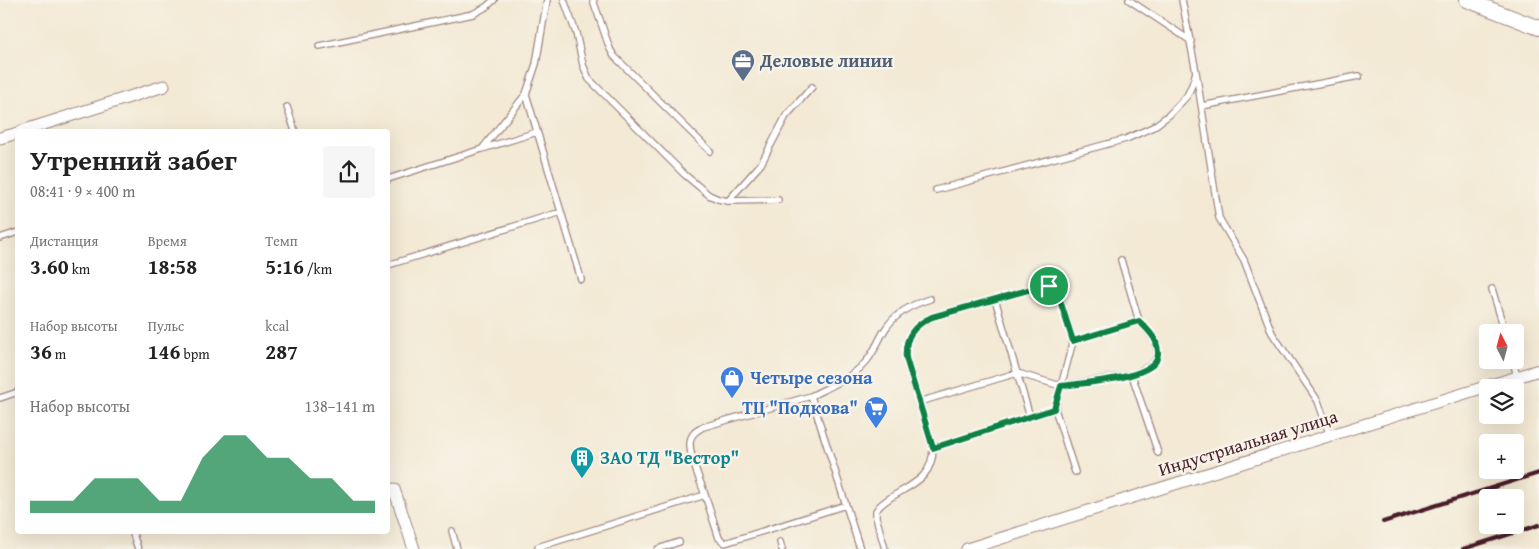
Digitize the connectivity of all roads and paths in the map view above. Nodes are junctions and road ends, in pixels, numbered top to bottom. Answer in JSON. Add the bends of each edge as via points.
{"nodes":[{"id":1,"x":494,"y":0,"type":"edge"},
{"id":2,"x":547,"y":0,"type":"edge"},
{"id":3,"x":564,"y":0,"type":"edge"},
{"id":4,"x":593,"y":0,"type":"edge"},
{"id":5,"x":1128,"y":0,"type":"edge"},
{"id":6,"x":1182,"y":0,"type":"edge"},
{"id":7,"x":1467,"y":0,"type":"edge"},
{"id":8,"x":1539,"y":28,"type":"edge"},
{"id":9,"x":1191,"y":42,"type":"junction"},
{"id":10,"x":319,"y":46,"type":"dead end"},
{"id":11,"x":1196,"y":72,"type":"junction"},
{"id":12,"x":1360,"y":76,"type":"dead end"},
{"id":13,"x":164,"y":86,"type":"dead end"},
{"id":14,"x":812,"y":87,"type":"dead end"},
{"id":15,"x":526,"y":94,"type":"junction"},
{"id":16,"x":1202,"y":106,"type":"junction"},
{"id":17,"x":288,"y":107,"type":"dead end"},
{"id":18,"x":28,"y":129,"type":"edge"},
{"id":19,"x":294,"y":129,"type":"edge"},
{"id":20,"x":537,"y":132,"type":"junction"},
{"id":21,"x":15,"y":134,"type":"edge"},
{"id":22,"x":0,"y":138,"type":"edge"},
{"id":23,"x":482,"y":149,"type":"junction"},
{"id":24,"x":710,"y":151,"type":"dead end"},
{"id":25,"x":390,"y":178,"type":"edge"},
{"id":26,"x":936,"y":190,"type":"dead end"},
{"id":27,"x":778,"y":200,"type":"dead end"},
{"id":28,"x":728,"y":201,"type":"junction"},
{"id":29,"x":561,"y":212,"type":"junction"},
{"id":30,"x":15,"y":233,"type":"edge"},
{"id":31,"x":0,"y":238,"type":"edge"},
{"id":32,"x":1121,"y":260,"type":"dead end"},
{"id":33,"x":390,"y":264,"type":"edge"},
{"id":34,"x":581,"y":279,"type":"dead end"},
{"id":35,"x":1492,"y":289,"type":"dead end"},
{"id":36,"x":930,"y":299,"type":"dead end"},
{"id":37,"x":995,"y":299,"type":"junction"},
{"id":38,"x":1139,"y":321,"type":"junction"},
{"id":39,"x":1503,"y":324,"type":"edge"},
{"id":40,"x":1073,"y":341,"type":"junction"},
{"id":41,"x":1515,"y":369,"type":"edge"},
{"id":42,"x":1539,"y":370,"type":"edge"},
{"id":43,"x":1017,"y":373,"type":"junction"},
{"id":44,"x":1132,"y":376,"type":"junction"},
{"id":45,"x":1517,"y":377,"type":"junction"},
{"id":46,"x":1061,"y":386,"type":"junction"},
{"id":47,"x":15,"y":393,"type":"edge"},
{"id":48,"x":811,"y":396,"type":"junction"},
{"id":49,"x":0,"y":398,"type":"edge"},
{"id":50,"x":919,"y":402,"type":"junction"},
{"id":51,"x":1054,"y":409,"type":"junction"},
{"id":52,"x":1030,"y":417,"type":"junction"},
{"id":53,"x":1330,"y":436,"type":"junction"},
{"id":54,"x":933,"y":448,"type":"junction"},
{"id":55,"x":1158,"y":453,"type":"dead end"},
{"id":56,"x":1075,"y":472,"type":"dead end"},
{"id":57,"x":394,"y":489,"type":"dead end"},
{"id":58,"x":705,"y":495,"type":"junction"},
{"id":59,"x":846,"y":506,"type":"junction"},
{"id":60,"x":452,"y":531,"type":"dead end"},
{"id":61,"x":133,"y":534,"type":"edge"},
{"id":62,"x":679,"y":542,"type":"dead end"},
{"id":63,"x":780,"y":542,"type":"dead end"},
{"id":64,"x":538,"y":547,"type":"dead end"},
{"id":65,"x":138,"y":549,"type":"edge"},
{"id":66,"x":414,"y":549,"type":"edge"},
{"id":67,"x":457,"y":549,"type":"edge"},
{"id":68,"x":658,"y":549,"type":"edge"},
{"id":69,"x":782,"y":549,"type":"edge"},
{"id":70,"x":860,"y":549,"type":"edge"},
{"id":71,"x":885,"y":549,"type":"edge"},
{"id":72,"x":967,"y":549,"type":"edge"}],
"edges":[{"from":1,"to":10,"type":"lane","via":[[473,14]]},
{"from":2,"to":15,"type":"lane","via":[[536,64]]},
{"from":3,"to":28,"type":"lane","via":[[589,79],[685,175],[709,195]]},
{"from":4,"to":24,"type":"lane","via":[[614,56]]},
{"from":5,"to":9,"type":"lane"},
{"from":6,"to":9,"type":"lane"},
{"from":7,"to":8,"type":"street"},
{"from":9,"to":11,"type":"lane"},
{"from":11,"to":16,"type":"lane"},
{"from":11,"to":26,"type":"lane","via":[[1180,105],[1141,133]]},
{"from":12,"to":16,"type":"lane"},
{"from":13,"to":18,"type":"street"},
{"from":14,"to":28,"type":"lane","via":[[786,116],[762,164]]},
{"from":15,"to":20,"type":"lane"},
{"from":15,"to":23,"type":"lane"},
{"from":16,"to":53,"type":"lane","via":[[1219,218],[1244,260],[1272,333],[1318,401]]},
{"from":17,"to":19,"type":"lane"},
{"from":20,"to":23,"type":"lane"},
{"from":20,"to":29,"type":"lane"},
{"from":21,"to":22,"type":"street"},
{"from":23,"to":25,"type":"lane"},
{"from":27,"to":28,"type":"lane"},
{"from":29,"to":33,"type":"lane"},
{"from":29,"to":34,"type":"lane"},
{"from":30,"to":31,"type":"lane"},
{"from":32,"to":38,"type":"lane"},
{"from":35,"to":39,"type":"lane"},
{"from":36,"to":48,"type":"lane","via":[[911,306],[893,320],[872,354],[855,372]]},
{"from":37,"to":40,"type":"lane","via":[[1042,286],[1056,289]]},
{"from":37,"to":43,"type":"lane"},
{"from":37,"to":50,"type":"lane","via":[[932,317],[914,328],[905,348]]},
{"from":38,"to":40,"type":"lane"},
{"from":38,"to":44,"type":"lane","via":[[1156,341],[1158,356],[1152,365]]},
{"from":40,"to":46,"type":"lane"},
{"from":41,"to":45,"type":"lane"},
{"from":42,"to":45,"type":"street","name":"Индустриальная улица"},
{"from":43,"to":46,"type":"lane"},
{"from":43,"to":50,"type":"lane"},
{"from":43,"to":52,"type":"lane"},
{"from":44,"to":46,"type":"lane"},
{"from":44,"to":55,"type":"lane"},
{"from":45,"to":53,"type":"street","name":"Индустриальная улица"},
{"from":46,"to":51,"type":"lane"},
{"from":47,"to":49,"type":"lane"},
{"from":48,"to":58,"type":"lane","via":[[703,427],[694,434],[690,448]]},
{"from":48,"to":59,"type":"lane"},
{"from":50,"to":54,"type":"lane"},
{"from":51,"to":52,"type":"lane"},
{"from":51,"to":56,"type":"lane"},
{"from":52,"to":54,"type":"lane"},
{"from":53,"to":72,"type":"street","name":"Индустриальная улица"},
{"from":54,"to":71,"type":"lane","via":[[927,473],[883,502],[876,511]]},
{"from":57,"to":66,"type":"street"},
{"from":58,"to":59,"type":"lane","via":[[718,538],[725,543]]},
{"from":58,"to":64,"type":"lane"},
{"from":59,"to":70,"type":"lane"},
{"from":60,"to":67,"type":"lane"},
{"from":61,"to":65,"type":"lane"},
{"from":62,"to":68,"type":"lane"},
{"from":63,"to":69,"type":"lane"}]}
